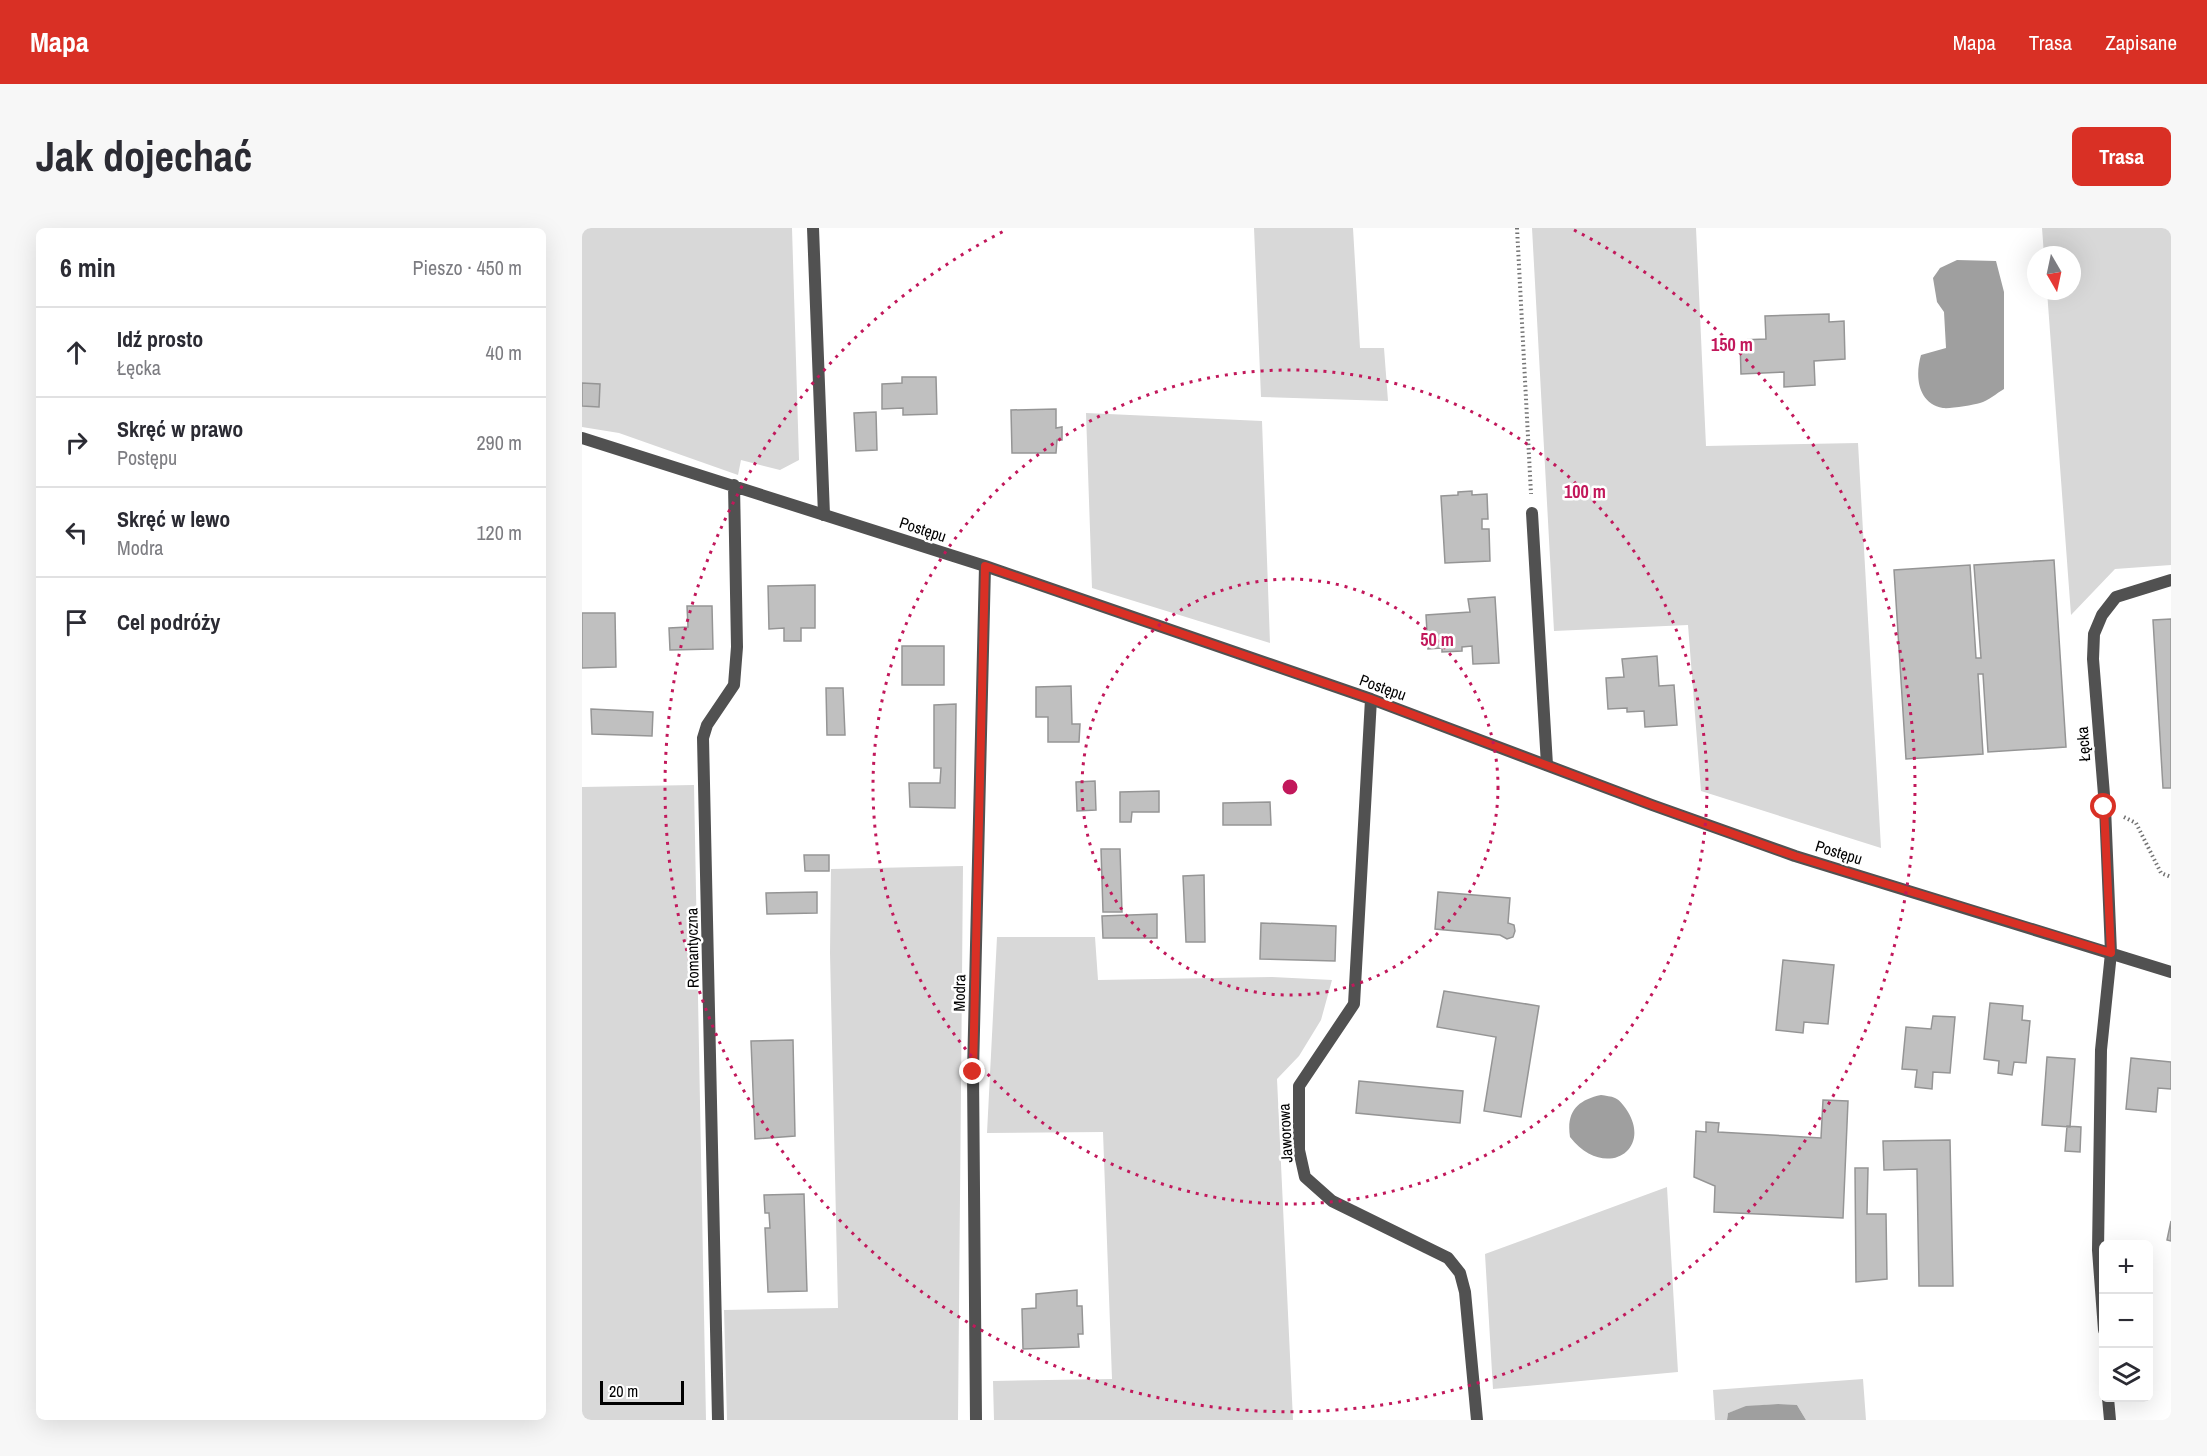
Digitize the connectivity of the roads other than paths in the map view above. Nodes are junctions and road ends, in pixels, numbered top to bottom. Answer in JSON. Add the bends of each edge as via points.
{"nodes":[{"id":1,"x":813,"y":228,"type":"edge"},
{"id":2,"x":582,"y":438,"type":"edge"},
{"id":3,"x":734,"y":485,"type":"junction"},
{"id":4,"x":1532,"y":513,"type":"road end"},
{"id":5,"x":824,"y":515,"type":"junction"},
{"id":6,"x":985,"y":566,"type":"junction"},
{"id":7,"x":2171,"y":580,"type":"edge"},
{"id":8,"x":1371,"y":699,"type":"junction"},
{"id":9,"x":1547,"y":765,"type":"junction"},
{"id":10,"x":2111,"y":953,"type":"junction"},
{"id":11,"x":2171,"y":972,"type":"edge"},
{"id":12,"x":2101,"y":1294,"type":"edge"},
{"id":13,"x":2108,"y":1402,"type":"edge"},
{"id":14,"x":718,"y":1420,"type":"edge"},
{"id":15,"x":976,"y":1420,"type":"edge"},
{"id":16,"x":1477,"y":1420,"type":"edge"},
{"id":17,"x":2110,"y":1420,"type":"edge"}],
"edges":[{"from":1,"to":5,"type":"street"},
{"from":2,"to":3,"type":"street","name":"Postępu"},
{"from":3,"to":5,"type":"street","name":"Postępu"},
{"from":3,"to":14,"type":"street","name":"Romantyczna","via":[[734,685],[707,725],[703,738]]},
{"from":4,"to":9,"type":"street"},
{"from":5,"to":6,"type":"street","name":"Postępu"},
{"from":6,"to":8,"type":"street","name":"Postępu"},
{"from":6,"to":15,"type":"street","name":"Modra","via":[[973,1072]]},
{"from":7,"to":10,"type":"street","name":"Łęcka","via":[[2116,597],[2094,634]]},
{"from":8,"to":9,"type":"street","name":"Postępu"},
{"from":8,"to":16,"type":"street","name":"Jaworowa","via":[[1354,1004],[1299,1086],[1299,1150],[1305,1177],[1332,1201],[1448,1258],[1460,1273]]},
{"from":9,"to":10,"type":"street","name":"Postępu","via":[[1795,856]]},
{"from":10,"to":11,"type":"street","name":"Postępu"},
{"from":10,"to":12,"type":"street","name":"Łęcka","via":[[2101,1050]]},
{"from":13,"to":17,"type":"street"}]}
